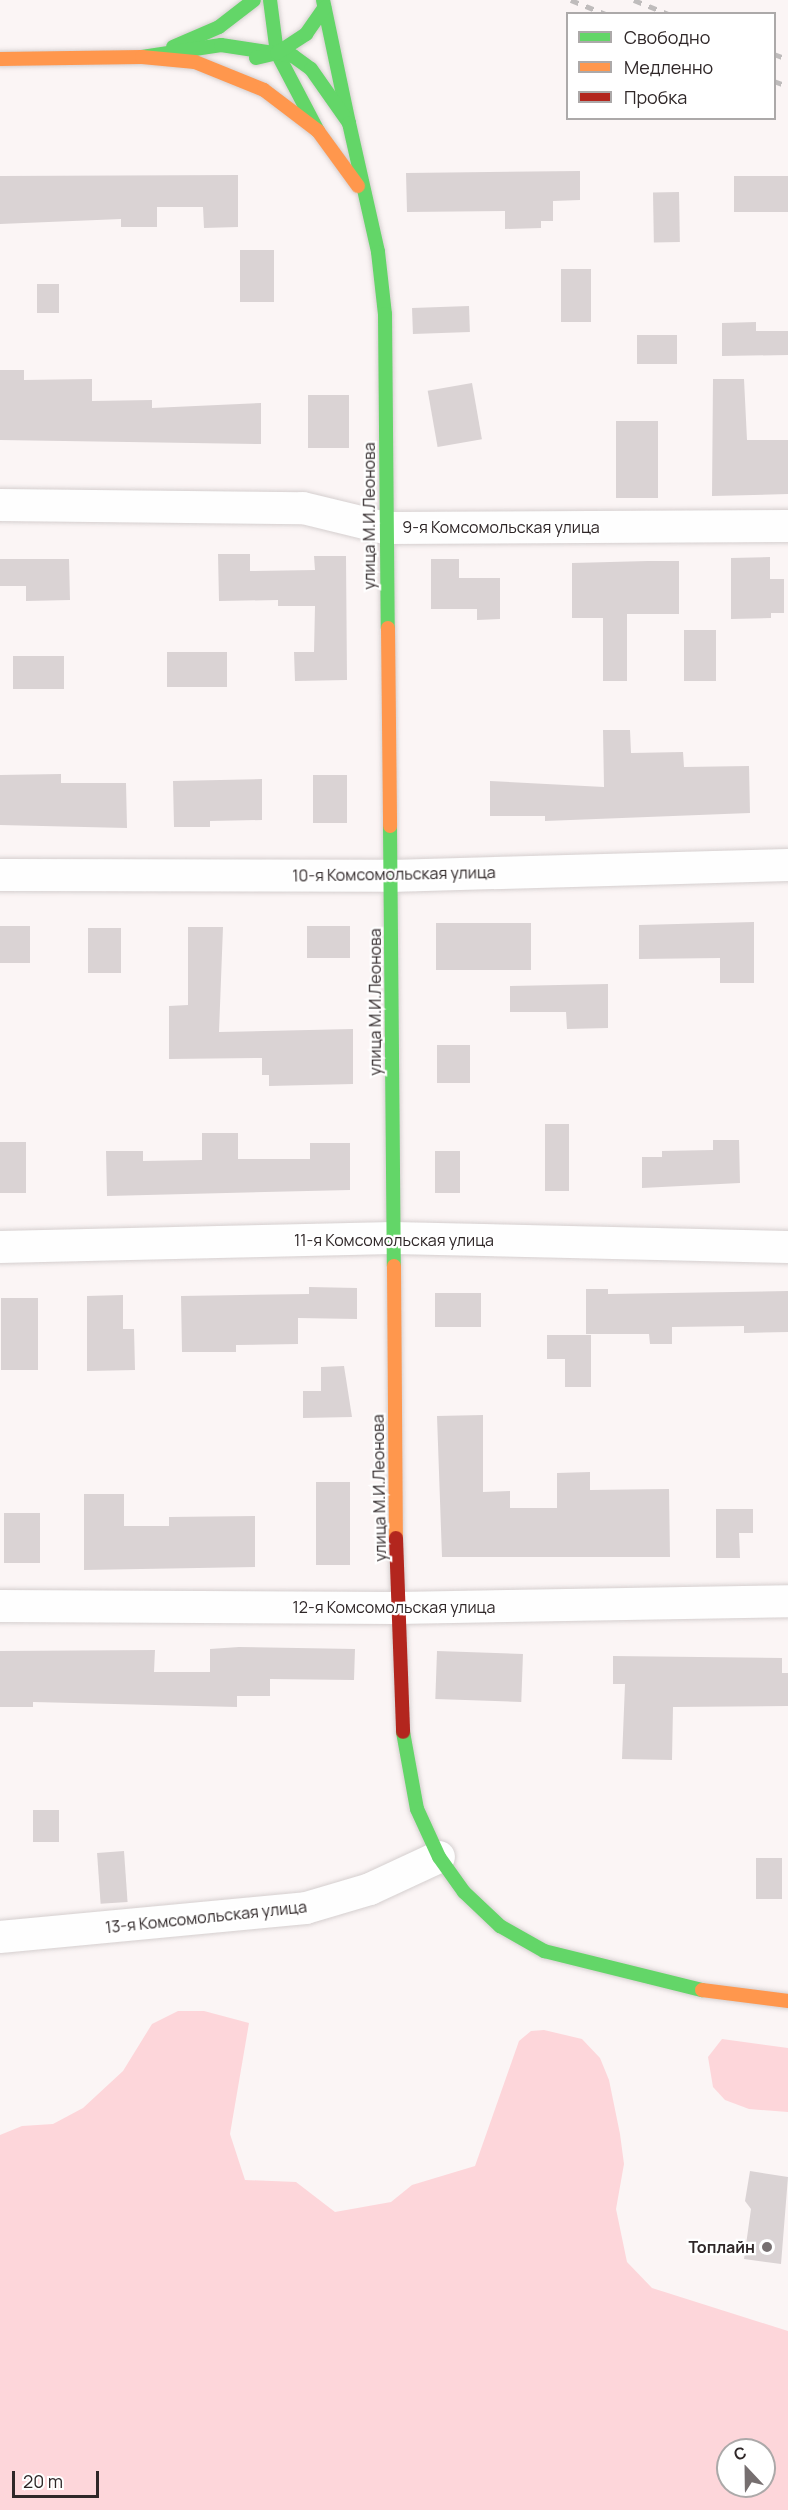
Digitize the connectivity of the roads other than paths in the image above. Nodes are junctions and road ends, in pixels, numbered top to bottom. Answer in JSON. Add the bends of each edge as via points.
{"nodes":[{"id":1,"x":254,"y":0,"type":"edge"},
{"id":2,"x":270,"y":0,"type":"edge"},
{"id":3,"x":324,"y":4,"type":"edge"},
{"id":4,"x":277,"y":53,"type":"junction"},
{"id":5,"x":141,"y":57,"type":"junction"},
{"id":6,"x":0,"y":60,"type":"edge"},
{"id":7,"x":195,"y":62,"type":"junction"},
{"id":8,"x":349,"y":123,"type":"junction"},
{"id":9,"x":318,"y":131,"type":"junction"},
{"id":10,"x":364,"y":195,"type":"junction"},
{"id":11,"x":0,"y":505,"type":"edge"},
{"id":12,"x":788,"y":526,"type":"edge"},
{"id":13,"x":385,"y":528,"type":"junction"},
{"id":14,"x":788,"y":866,"type":"edge"},
{"id":15,"x":0,"y":874,"type":"edge"},
{"id":16,"x":390,"y":876,"type":"junction"},
{"id":17,"x":393,"y":1238,"type":"junction"},
{"id":18,"x":788,"y":1246,"type":"edge"},
{"id":19,"x":0,"y":1247,"type":"edge"},
{"id":20,"x":788,"y":1601,"type":"edge"},
{"id":21,"x":0,"y":1606,"type":"edge"},
{"id":22,"x":397,"y":1608,"type":"junction"},
{"id":23,"x":439,"y":1857,"type":"junction"},
{"id":24,"x":0,"y":1937,"type":"edge"},
{"id":25,"x":788,"y":2001,"type":"edge"}],
"edges":[{"from":1,"to":5,"type":"main road","via":[[189,42]]},
{"from":2,"to":4,"type":"main road"},
{"from":3,"to":4,"type":"main road","via":[[306,34]]},
{"from":3,"to":8,"type":"main road","name":"улица М.И.Леонова"},
{"from":4,"to":5,"type":"main road","via":[[220,45]]},
{"from":4,"to":7,"type":"main road","via":[[231,64]]},
{"from":4,"to":8,"type":"main road","via":[[293,56],[311,69]]},
{"from":4,"to":9,"type":"main road"},
{"from":5,"to":6,"type":"main road"},
{"from":5,"to":7,"type":"main road"},
{"from":7,"to":9,"type":"main road","via":[[264,90]]},
{"from":8,"to":10,"type":"main road","name":"улица М.И.Леонова"},
{"from":9,"to":10,"type":"main road"},
{"from":10,"to":13,"type":"main road","name":"улица М.И.Леонова","via":[[385,314]]},
{"from":11,"to":13,"type":"street","name":"9-я Комсомольская улица","via":[[303,508]]},
{"from":12,"to":13,"type":"street","name":"9-я Комсомольская улица"},
{"from":13,"to":16,"type":"main road","name":"улица М.И.Леонова"},
{"from":14,"to":16,"type":"street","name":"10-я Комсомольская улица"},
{"from":15,"to":16,"type":"street","name":"10-я Комсомольская улица"},
{"from":16,"to":17,"type":"main road","name":"улица М.И.Леонова"},
{"from":17,"to":18,"type":"street","name":"11-я Комсомольская улица"},
{"from":17,"to":19,"type":"street","name":"11-я Комсомольская улица"},
{"from":17,"to":22,"type":"main road","name":"улица М.И.Леонова"},
{"from":20,"to":22,"type":"street","name":"12-я Комсомольская улица"},
{"from":21,"to":22,"type":"street","name":"12-я Комсомольская улица"},
{"from":22,"to":23,"type":"main road","name":"улица М.И.Леонова","via":[[405,1761],[417,1809]]},
{"from":23,"to":24,"type":"street","name":"13-я Комсомольская улица","via":[[370,1889],[306,1908]]},
{"from":23,"to":25,"type":"main road","via":[[464,1892],[500,1926],[544,1951],[687,1988]]}]}
